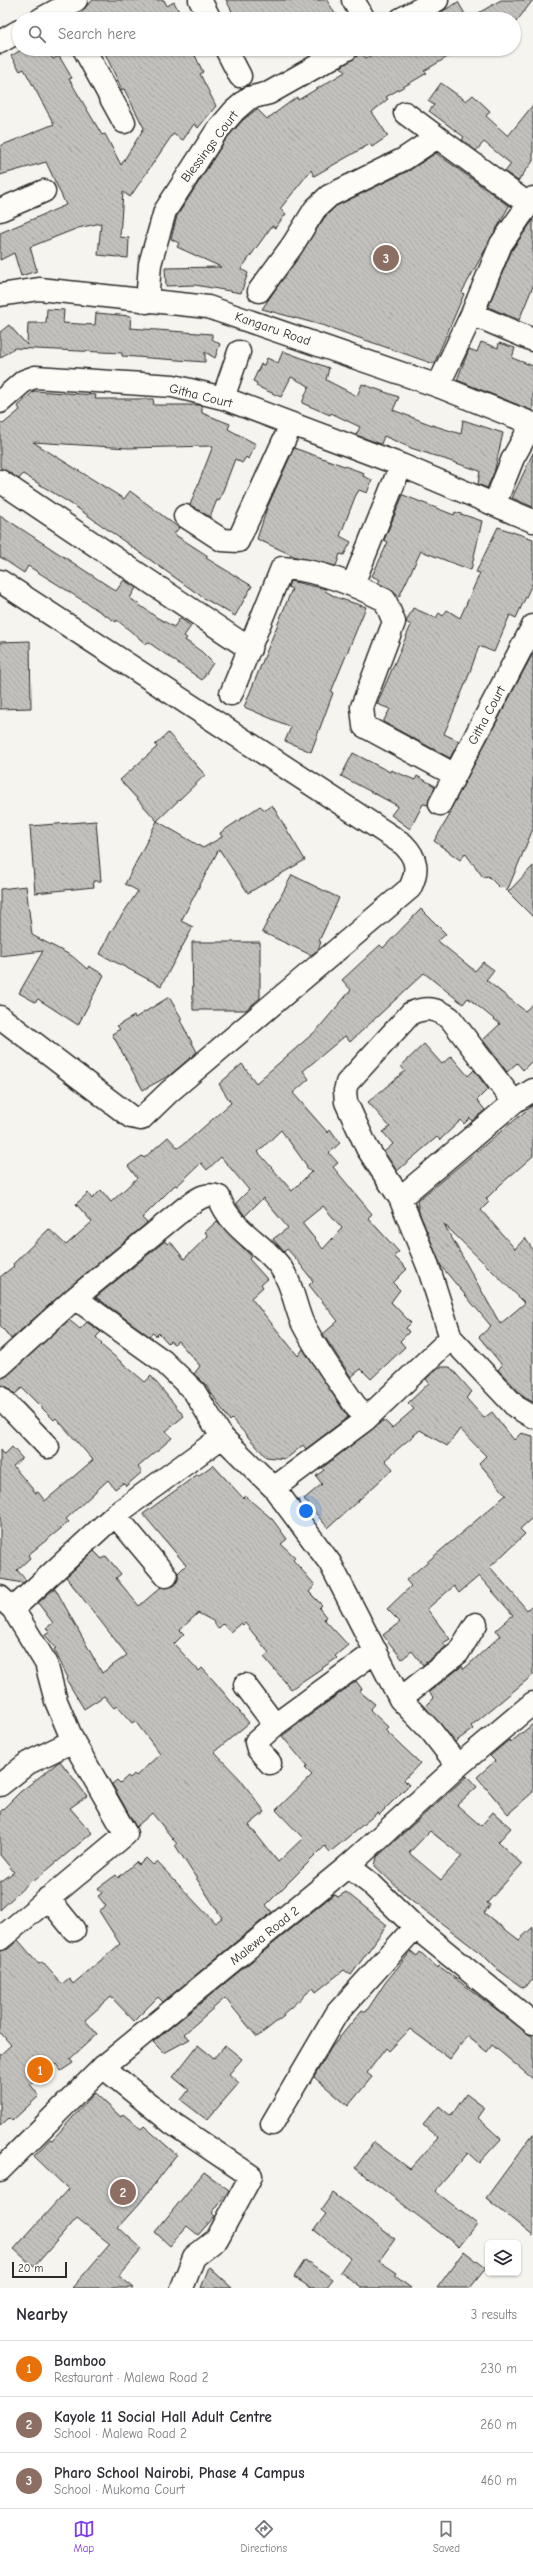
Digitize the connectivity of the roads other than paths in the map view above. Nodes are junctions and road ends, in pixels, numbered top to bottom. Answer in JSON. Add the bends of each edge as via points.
{"nodes":[{"id":1,"x":200,"y":0,"type":"edge"},
{"id":2,"x":353,"y":0,"type":"edge"},
{"id":3,"x":437,"y":0,"type":"edge"},
{"id":4,"x":206,"y":12,"type":"edge"},
{"id":5,"x":360,"y":12,"type":"edge"},
{"id":6,"x":414,"y":12,"type":"edge"},
{"id":7,"x":12,"y":35,"type":"edge"},
{"id":8,"x":0,"y":42,"type":"edge"},
{"id":9,"x":88,"y":56,"type":"edge"},
{"id":10,"x":230,"y":56,"type":"edge"},
{"id":11,"x":334,"y":56,"type":"edge"},
{"id":12,"x":240,"y":76,"type":"dead end"},
{"id":13,"x":405,"y":113,"type":"dead end"},
{"id":14,"x":124,"y":122,"type":"dead end"},
{"id":15,"x":438,"y":137,"type":"junction"},
{"id":16,"x":44,"y":191,"type":"dead end"},
{"id":17,"x":530,"y":201,"type":"edge"},
{"id":18,"x":0,"y":210,"type":"edge"},
{"id":19,"x":259,"y":291,"type":"dead end"},
{"id":20,"x":0,"y":295,"type":"edge"},
{"id":21,"x":147,"y":302,"type":"junction"},
{"id":22,"x":472,"y":314,"type":"junction"},
{"id":23,"x":533,"y":340,"type":"edge"},
{"id":24,"x":239,"y":352,"type":"dead end"},
{"id":25,"x":438,"y":386,"type":"junction"},
{"id":26,"x":223,"y":398,"type":"junction"},
{"id":27,"x":0,"y":402,"type":"edge"},
{"id":28,"x":532,"y":424,"type":"edge"},
{"id":29,"x":291,"y":425,"type":"junction"},
{"id":30,"x":400,"y":465,"type":"junction"},
{"id":31,"x":0,"y":481,"type":"edge"},
{"id":32,"x":495,"y":503,"type":"junction"},
{"id":33,"x":185,"y":516,"type":"dead end"},
{"id":34,"x":533,"y":521,"type":"edge"},
{"id":35,"x":0,"y":581,"type":"edge"},
{"id":36,"x":353,"y":584,"type":"junction"},
{"id":37,"x":533,"y":626,"type":"edge"},
{"id":38,"x":250,"y":648,"type":"junction"},
{"id":39,"x":231,"y":694,"type":"dead end"},
{"id":40,"x":455,"y":775,"type":"junction"},
{"id":41,"x":440,"y":804,"type":"dead end"},
{"id":42,"x":0,"y":1017,"type":"edge"},
{"id":43,"x":533,"y":1090,"type":"edge"},
{"id":44,"x":514,"y":1102,"type":"junction"},
{"id":45,"x":400,"y":1198,"type":"junction"},
{"id":46,"x":75,"y":1298,"type":"junction"},
{"id":47,"x":451,"y":1338,"type":"junction"},
{"id":48,"x":0,"y":1366,"type":"edge"},
{"id":49,"x":0,"y":1397,"type":"edge"},
{"id":50,"x":533,"y":1417,"type":"edge"},
{"id":51,"x":365,"y":1420,"type":"junction"},
{"id":52,"x":222,"y":1437,"type":"junction"},
{"id":53,"x":48,"y":1448,"type":"dead end"},
{"id":54,"x":274,"y":1488,"type":"junction"},
{"id":55,"x":115,"y":1515,"type":"junction"},
{"id":56,"x":166,"y":1576,"type":"dead end"},
{"id":57,"x":6,"y":1603,"type":"edge"},
{"id":58,"x":476,"y":1624,"type":"dead end"},
{"id":59,"x":376,"y":1651,"type":"junction"},
{"id":60,"x":245,"y":1685,"type":"dead end"},
{"id":61,"x":400,"y":1699,"type":"junction"},
{"id":62,"x":533,"y":1703,"type":"edge"},
{"id":63,"x":275,"y":1725,"type":"junction"},
{"id":64,"x":73,"y":1741,"type":"junction"},
{"id":65,"x":270,"y":1763,"type":"dead end"},
{"id":66,"x":458,"y":1766,"type":"junction"},
{"id":67,"x":0,"y":1785,"type":"edge"},
{"id":68,"x":348,"y":1866,"type":"junction"},
{"id":69,"x":48,"y":1898,"type":"junction"},
{"id":70,"x":415,"y":1927,"type":"junction"},
{"id":71,"x":74,"y":1930,"type":"dead end"},
{"id":72,"x":0,"y":1939,"type":"edge"},
{"id":73,"x":531,"y":2019,"type":"edge"},
{"id":74,"x":103,"y":2067,"type":"junction"},
{"id":75,"x":272,"y":2124,"type":"dead end"},
{"id":76,"x":0,"y":2170,"type":"edge"},
{"id":77,"x":182,"y":2288,"type":"edge"}],
"edges":[{"from":1,"to":4,"type":"street"},
{"from":2,"to":5,"type":"street"},
{"from":3,"to":6,"type":"street"},
{"from":7,"to":8,"type":"street"},
{"from":9,"to":14,"type":"street"},
{"from":10,"to":12,"type":"street"},
{"from":11,"to":21,"type":"street","name":"Blessings Court","via":[[269,93],[249,98],[216,132],[165,211],[150,264]]},
{"from":13,"to":15,"type":"street"},
{"from":15,"to":17,"type":"street"},
{"from":15,"to":19,"type":"street","via":[[404,159],[329,196],[315,209]]},
{"from":16,"to":18,"type":"street"},
{"from":17,"to":22,"type":"street","via":[[500,244]]},
{"from":20,"to":21,"type":"street","name":"Kangaru Road","via":[[39,289]]},
{"from":21,"to":25,"type":"street","name":"Kangaru Road","via":[[208,307]]},
{"from":22,"to":23,"type":"street"},
{"from":22,"to":25,"type":"street"},
{"from":24,"to":26,"type":"street"},
{"from":25,"to":28,"type":"street","name":"Kangaru Road"},
{"from":26,"to":27,"type":"street","name":"Githa Court","via":[[173,386],[35,377],[24,382]]},
{"from":26,"to":29,"type":"street","name":"Githa Court"},
{"from":28,"to":32,"type":"street","via":[[513,458]]},
{"from":29,"to":30,"type":"street","name":"Githa Court"},
{"from":29,"to":33,"type":"street","via":[[238,541],[222,540]]},
{"from":30,"to":32,"type":"street","name":"Githa Court"},
{"from":30,"to":36,"type":"street"},
{"from":31,"to":38,"type":"street"},
{"from":32,"to":34,"type":"street","name":"Githa Court"},
{"from":35,"to":42,"type":"street","via":[[403,844],[412,853],[416,875],[410,888],[169,1092],[141,1119],[131,1117]]},
{"from":36,"to":38,"type":"street","via":[[309,570],[282,568]]},
{"from":36,"to":40,"type":"street","via":[[385,600],[394,622],[362,707],[364,726]]},
{"from":37,"to":40,"type":"street","name":"Githa Court"},
{"from":38,"to":39,"type":"street"},
{"from":40,"to":41,"type":"street","name":"Githa Court"},
{"from":43,"to":44,"type":"street"},
{"from":44,"to":45,"type":"street"},
{"from":44,"to":45,"type":"street","via":[[450,1018],[438,1010],[423,1009],[411,1013],[347,1083],[345,1091],[346,1102],[367,1148]]},
{"from":45,"to":47,"type":"street","via":[[428,1266]]},
{"from":46,"to":48,"type":"street"},
{"from":46,"to":51,"type":"street","via":[[200,1197],[219,1197],[236,1226],[279,1265],[312,1339]]},
{"from":46,"to":52,"type":"street","via":[[168,1366],[194,1391]]},
{"from":47,"to":50,"type":"street","via":[[516,1407]]},
{"from":47,"to":51,"type":"street"},
{"from":49,"to":53,"type":"street"},
{"from":51,"to":54,"type":"street"},
{"from":52,"to":54,"type":"street"},
{"from":52,"to":55,"type":"street"},
{"from":54,"to":59,"type":"street","via":[[330,1563]]},
{"from":55,"to":56,"type":"street"},
{"from":55,"to":57,"type":"street"},
{"from":57,"to":64,"type":"street","via":[[46,1663],[56,1701]]},
{"from":58,"to":61,"type":"street","via":[[458,1653]]},
{"from":59,"to":61,"type":"street"},
{"from":59,"to":63,"type":"street"},
{"from":60,"to":63,"type":"street"},
{"from":61,"to":66,"type":"street","via":[[431,1731]]},
{"from":62,"to":66,"type":"street","name":"Malewa Road 2"},
{"from":63,"to":65,"type":"street","via":[[256,1742],[258,1749]]},
{"from":64,"to":67,"type":"street","via":[[28,1763]]},
{"from":64,"to":69,"type":"street","via":[[126,1834]]},
{"from":66,"to":68,"type":"street","name":"Malewa Road 2"},
{"from":68,"to":70,"type":"street","via":[[370,1883]]},
{"from":68,"to":74,"type":"street","name":"Malewa Road 2"},
{"from":69,"to":71,"type":"street"},
{"from":69,"to":72,"type":"street"},
{"from":70,"to":73,"type":"street"},
{"from":70,"to":75,"type":"street","via":[[337,2013]]},
{"from":74,"to":76,"type":"street","name":"Malewa Road 2"},
{"from":74,"to":77,"type":"street","via":[[172,2123],[251,2176],[217,2239],[194,2257]]}]}
